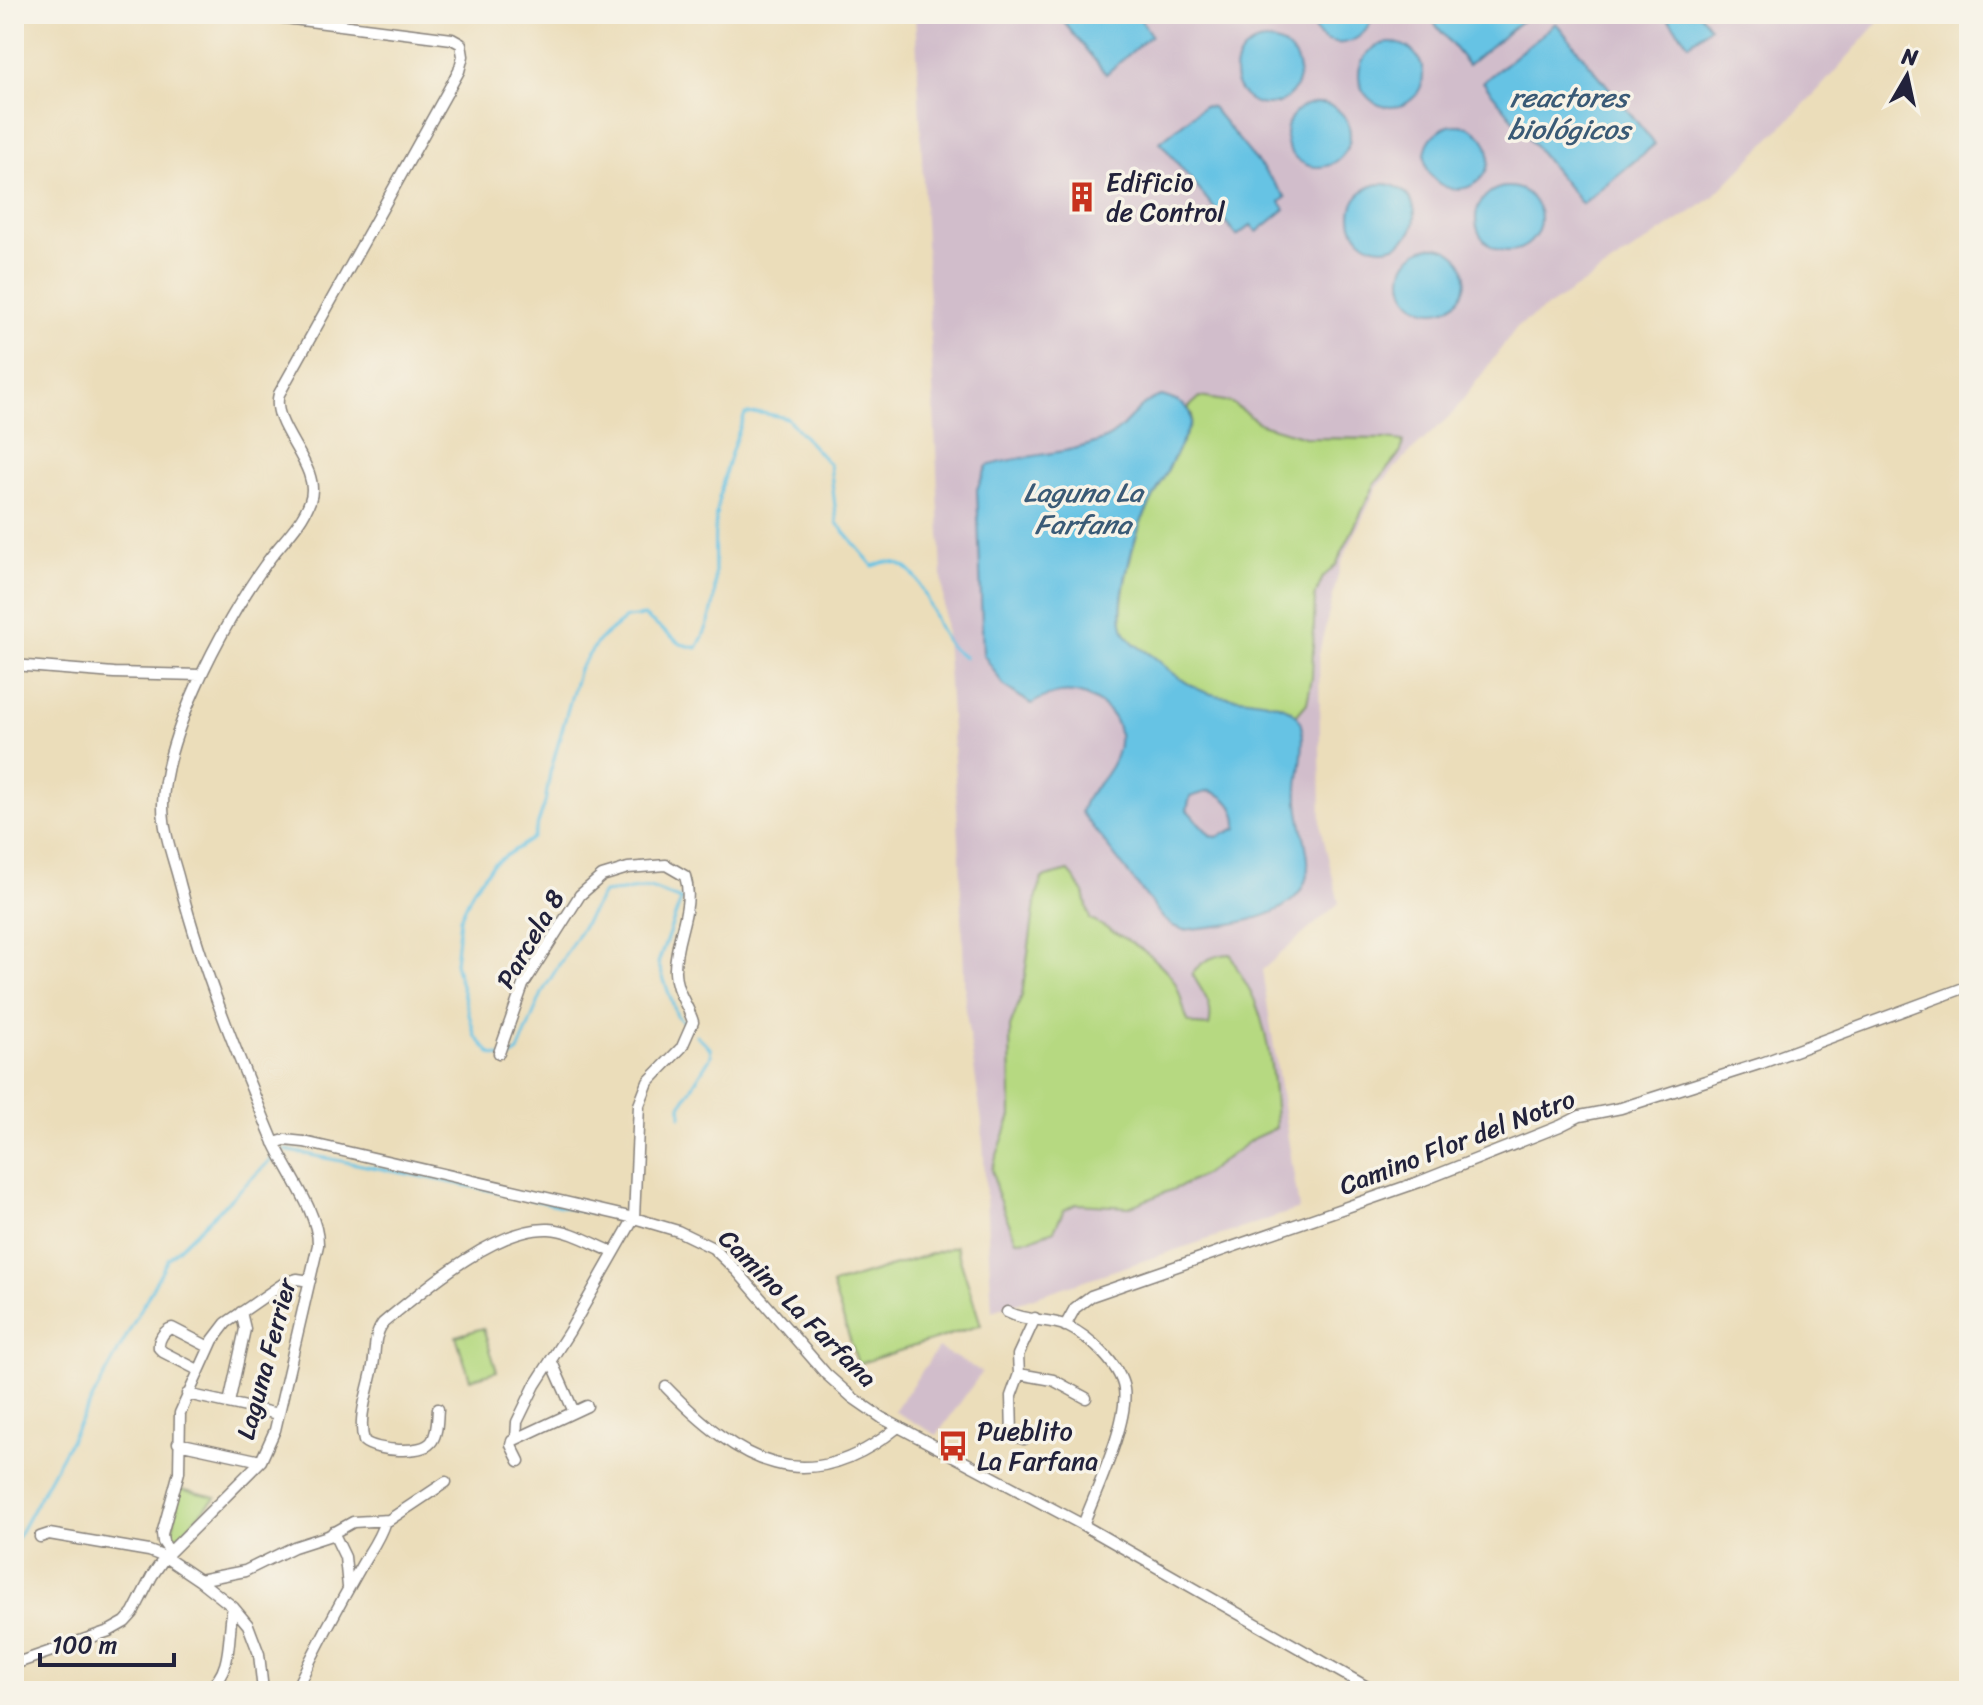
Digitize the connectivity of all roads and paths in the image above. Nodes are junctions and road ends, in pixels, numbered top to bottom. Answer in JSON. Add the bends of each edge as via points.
{"nodes":[{"id":1,"x":253,"y":14,"type":"edge"},
{"id":2,"x":14,"y":665,"type":"edge"},
{"id":3,"x":201,"y":675,"type":"junction"},
{"id":4,"x":1969,"y":986,"type":"edge"},
{"id":5,"x":499,"y":1053,"type":"dead end"},
{"id":6,"x":274,"y":1143,"type":"junction"},
{"id":7,"x":634,"y":1218,"type":"junction"},
{"id":8,"x":613,"y":1252,"type":"junction"},
{"id":9,"x":310,"y":1281,"type":"junction"},
{"id":10,"x":241,"y":1312,"type":"junction"},
{"id":11,"x":1007,"y":1312,"type":"dead end"},
{"id":12,"x":1035,"y":1318,"type":"junction"},
{"id":13,"x":1065,"y":1326,"type":"junction"},
{"id":14,"x":209,"y":1347,"type":"junction"},
{"id":15,"x":551,"y":1360,"type":"junction"},
{"id":16,"x":198,"y":1370,"type":"junction"},
{"id":17,"x":1019,"y":1374,"type":"junction"},
{"id":18,"x":666,"y":1387,"type":"dead end"},
{"id":19,"x":187,"y":1394,"type":"junction"},
{"id":20,"x":1086,"y":1398,"type":"dead end"},
{"id":21,"x":229,"y":1403,"type":"junction"},
{"id":22,"x":587,"y":1406,"type":"dead end"},
{"id":23,"x":438,"y":1409,"type":"dead end"},
{"id":24,"x":574,"y":1412,"type":"junction"},
{"id":25,"x":278,"y":1414,"type":"junction"},
{"id":26,"x":898,"y":1427,"type":"junction"},
{"id":27,"x":1048,"y":1429,"type":"dead end"},
{"id":28,"x":516,"y":1439,"type":"junction"},
{"id":29,"x":178,"y":1443,"type":"junction"},
{"id":30,"x":261,"y":1461,"type":"junction"},
{"id":31,"x":519,"y":1461,"type":"dead end"},
{"id":32,"x":446,"y":1482,"type":"dead end"},
{"id":33,"x":385,"y":1521,"type":"junction"},
{"id":34,"x":1083,"y":1525,"type":"junction"},
{"id":35,"x":333,"y":1532,"type":"junction"},
{"id":36,"x":40,"y":1537,"type":"dead end"},
{"id":37,"x":168,"y":1555,"type":"junction"},
{"id":38,"x":199,"y":1580,"type":"junction"},
{"id":39,"x":348,"y":1589,"type":"junction"},
{"id":40,"x":233,"y":1607,"type":"junction"},
{"id":41,"x":14,"y":1664,"type":"edge"},
{"id":42,"x":208,"y":1689,"type":"edge"},
{"id":43,"x":263,"y":1691,"type":"edge"},
{"id":44,"x":295,"y":1691,"type":"edge"},
{"id":45,"x":1374,"y":1691,"type":"edge"}],
"edges":[{"from":1,"to":3,"type":"street","name":"Laguna Ferrier","via":[[452,39],[461,44],[463,56],[279,394],[279,411],[309,476],[312,497],[249,589]]},
{"from":2,"to":3,"type":"street"},
{"from":3,"to":6,"type":"street","name":"Laguna Ferrier","via":[[167,768],[164,820],[196,944]]},
{"from":4,"to":13,"type":"street","name":"Camino Flor del Notro","via":[[1762,1063],[1580,1116],[1419,1182],[1091,1296],[1075,1308]]},
{"from":5,"to":7,"type":"street","name":"Parcela 8","via":[[523,985],[580,895],[602,876],[628,868],[666,865],[685,876],[690,892],[675,969],[693,1022],[682,1047],[648,1082],[639,1105]]},
{"from":6,"to":7,"type":"street","name":"Camino La Farfana","via":[[304,1142]]},
{"from":6,"to":9,"type":"street","name":"Laguna Ferrier","via":[[316,1228]]},
{"from":7,"to":8,"type":"street"},
{"from":7,"to":26,"type":"street","name":"Camino La Farfana","via":[[713,1248],[833,1380]]},
{"from":8,"to":15,"type":"street"},
{"from":8,"to":23,"type":"street","via":[[550,1229],[523,1231],[471,1255],[389,1317],[378,1329],[374,1346],[364,1441],[387,1449],[427,1446],[435,1434]]},
{"from":9,"to":10,"type":"street","via":[[287,1281]]},
{"from":9,"to":25,"type":"street","name":"Laguna Ferrier"},
{"from":10,"to":14,"type":"street"},
{"from":10,"to":21,"type":"street","via":[[245,1329]]},
{"from":11,"to":12,"type":"street"},
{"from":12,"to":13,"type":"street"},
{"from":12,"to":17,"type":"street","via":[[1018,1355]]},
{"from":13,"to":34,"type":"street","via":[[1096,1347],[1124,1390],[1115,1440]]},
{"from":14,"to":16,"type":"street"},
{"from":14,"to":16,"type":"street","via":[[172,1328],[159,1342],[163,1352]]},
{"from":15,"to":24,"type":"street"},
{"from":15,"to":28,"type":"street","via":[[517,1422]]},
{"from":16,"to":19,"type":"street"},
{"from":17,"to":20,"type":"street","via":[[1053,1380]]},
{"from":17,"to":27,"type":"street","via":[[1011,1396],[1012,1435],[1024,1439]]},
{"from":18,"to":26,"type":"street","via":[[723,1440],[798,1469],[848,1459]]},
{"from":19,"to":21,"type":"street"},
{"from":19,"to":29,"type":"street","via":[[178,1420]]},
{"from":21,"to":25,"type":"street"},
{"from":22,"to":24,"type":"street"},
{"from":24,"to":28,"type":"street"},
{"from":25,"to":30,"type":"street","name":"Laguna Ferrier"},
{"from":26,"to":34,"type":"street","name":"Camino La Farfana"},
{"from":28,"to":31,"type":"street","via":[[511,1445]]},
{"from":29,"to":30,"type":"street"},
{"from":29,"to":37,"type":"street","via":[[179,1472],[162,1534]]},
{"from":30,"to":37,"type":"street","name":"Laguna Ferrier"},
{"from":32,"to":33,"type":"street"},
{"from":33,"to":35,"type":"street","via":[[353,1522]]},
{"from":33,"to":39,"type":"street","via":[[379,1541]]},
{"from":34,"to":45,"type":"street","name":"Camino La Farfana"},
{"from":35,"to":38,"type":"street","via":[[245,1571]]},
{"from":35,"to":39,"type":"street","via":[[345,1557]]},
{"from":36,"to":37,"type":"street"},
{"from":37,"to":38,"type":"street"},
{"from":37,"to":41,"type":"street","name":"Laguna Ferrier","via":[[120,1626]]},
{"from":38,"to":40,"type":"street"},
{"from":39,"to":44,"type":"street"},
{"from":40,"to":42,"type":"street","via":[[224,1669]]},
{"from":40,"to":43,"type":"street","via":[[257,1644]]}]}
